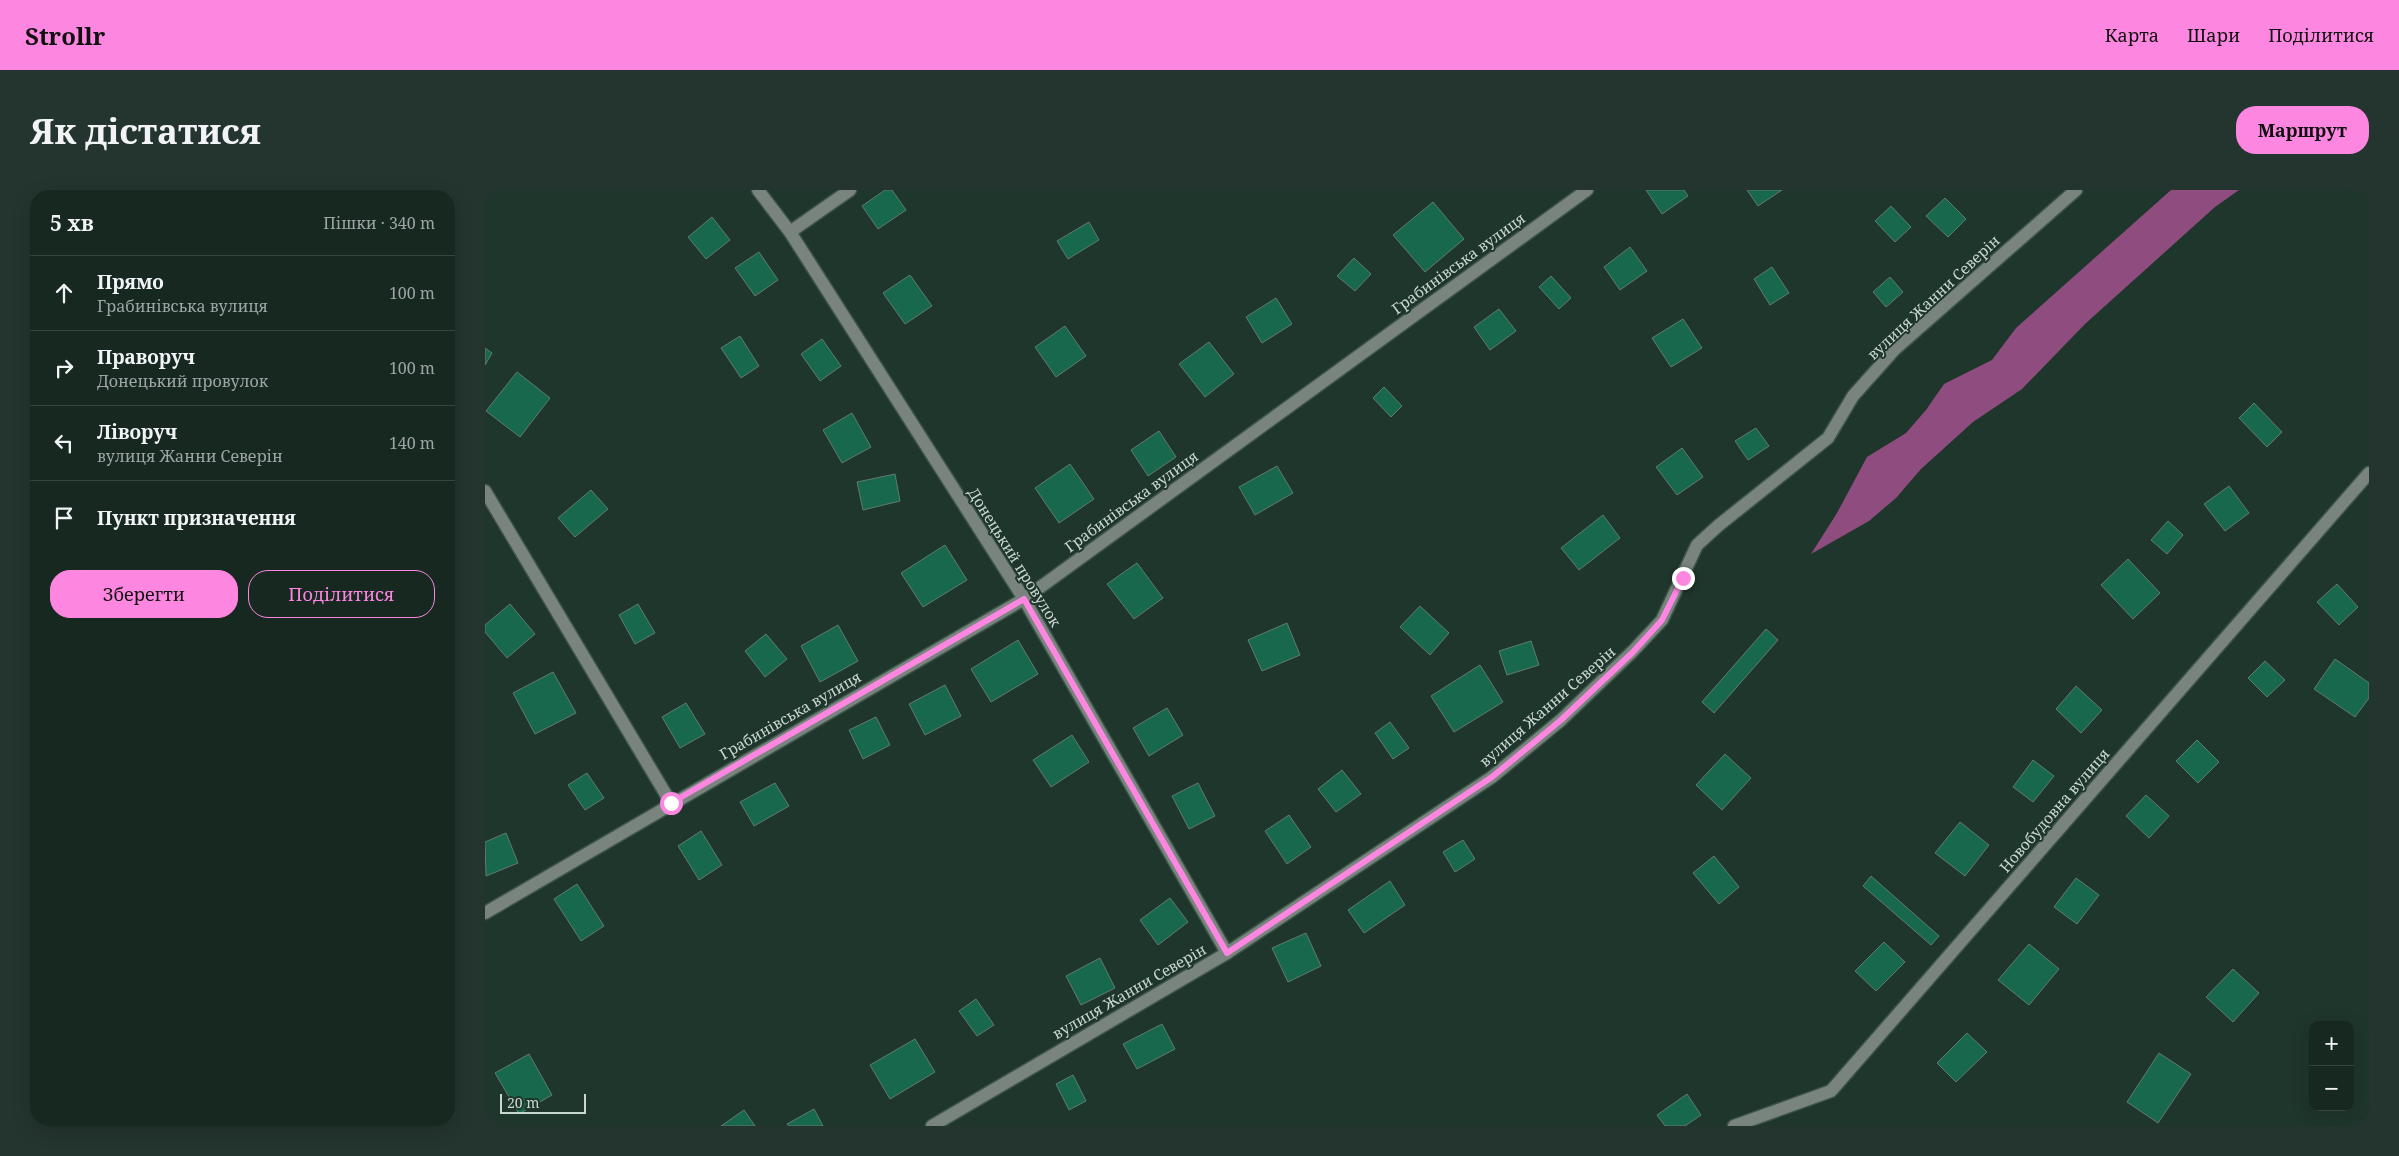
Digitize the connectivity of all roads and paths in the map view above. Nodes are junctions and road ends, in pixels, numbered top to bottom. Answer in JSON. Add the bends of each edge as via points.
{"nodes":[{"id":1,"x":758,"y":190,"type":"edge"},
{"id":2,"x":850,"y":190,"type":"edge"},
{"id":3,"x":1587,"y":190,"type":"edge"},
{"id":4,"x":2076,"y":190,"type":"edge"},
{"id":5,"x":790,"y":232,"type":"junction"},
{"id":6,"x":2369,"y":473,"type":"edge"},
{"id":7,"x":485,"y":491,"type":"edge"},
{"id":8,"x":1024,"y":599,"type":"junction"},
{"id":9,"x":671,"y":803,"type":"junction"},
{"id":10,"x":485,"y":913,"type":"edge"},
{"id":11,"x":1227,"y":953,"type":"junction"},
{"id":12,"x":932,"y":1126,"type":"edge"},
{"id":13,"x":1734,"y":1126,"type":"edge"}],
"edges":[{"from":1,"to":5,"type":"street","name":"Донецький провулок"},
{"from":2,"to":5,"type":"street"},
{"from":3,"to":8,"type":"street","name":"Грабинівська вулиця"},
{"from":4,"to":11,"type":"street","name":"вулиця Жанни Северін","via":[[1895,349],[1853,396],[1828,438],[1697,546],[1662,620],[1561,720],[1492,777]]},
{"from":5,"to":8,"type":"street","name":"Донецький провулок"},
{"from":6,"to":13,"type":"street","name":"Новобудовна вулиця","via":[[1831,1091]]},
{"from":7,"to":9,"type":"street"},
{"from":8,"to":9,"type":"street","name":"Грабинівська вулиця"},
{"from":8,"to":11,"type":"street","name":"Донецький провулок"},
{"from":9,"to":10,"type":"street","name":"Грабинівська вулиця"},
{"from":11,"to":12,"type":"street","name":"вулиця Жанни Северін"}]}
